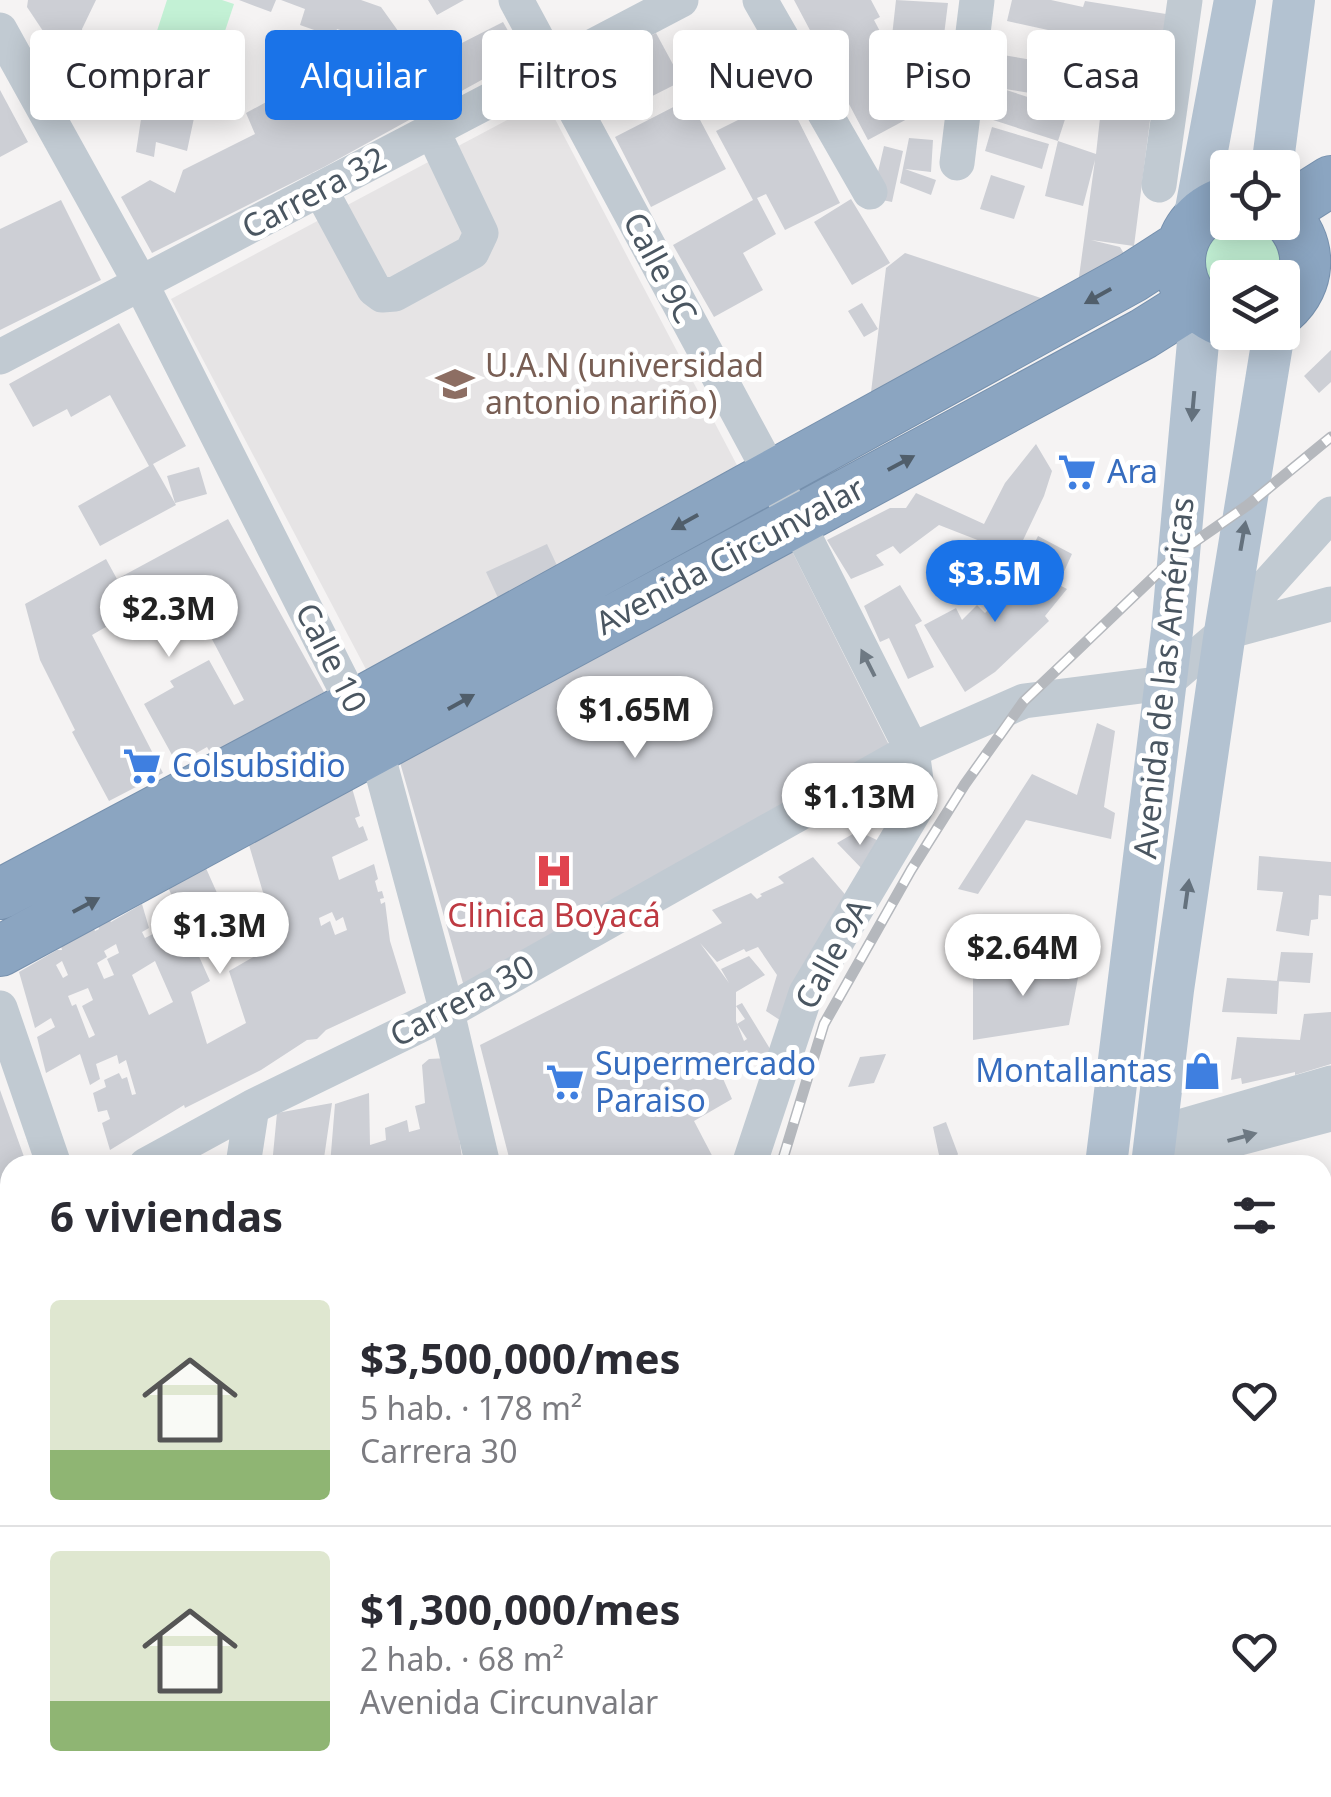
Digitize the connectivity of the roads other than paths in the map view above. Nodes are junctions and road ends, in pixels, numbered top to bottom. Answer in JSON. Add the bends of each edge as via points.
{"nodes":[{"id":1,"x":516,"y":0,"type":"edge"},
{"id":2,"x":681,"y":0,"type":"edge"},
{"id":3,"x":760,"y":0,"type":"edge"},
{"id":4,"x":977,"y":0,"type":"edge"},
{"id":5,"x":1185,"y":0,"type":"edge"},
{"id":6,"x":1235,"y":0,"type":"edge"},
{"id":7,"x":1294,"y":0,"type":"edge"},
{"id":8,"x":0,"y":30,"type":"edge"},
{"id":9,"x":532,"y":30,"type":"edge"},
{"id":10,"x":622,"y":30,"type":"edge"},
{"id":11,"x":482,"y":103,"type":"edge"},
{"id":12,"x":581,"y":120,"type":"edge"},
{"id":13,"x":432,"y":130,"type":"junction"},
{"id":14,"x":1274,"y":150,"type":"edge"},
{"id":15,"x":957,"y":163,"type":"dead end"},
{"id":16,"x":1331,"y":181,"type":"edge"},
{"id":17,"x":1159,"y":186,"type":"dead end"},
{"id":18,"x":320,"y":190,"type":"junction"},
{"id":19,"x":870,"y":192,"type":"dead end"},
{"id":20,"x":1300,"y":201,"type":"edge"},
{"id":21,"x":1201,"y":222,"type":"edge"},
{"id":22,"x":1300,"y":232,"type":"edge"},
{"id":23,"x":1319,"y":256,"type":"edge"},
{"id":24,"x":141,"y":284,"type":"junction"},
{"id":25,"x":1300,"y":289,"type":"edge"},
{"id":26,"x":1208,"y":311,"type":"edge"},
{"id":27,"x":1271,"y":350,"type":"edge"},
{"id":28,"x":0,"y":357,"type":"edge"},
{"id":29,"x":770,"y":475,"type":"junction"},
{"id":30,"x":1331,"y":514,"type":"edge"},
{"id":31,"x":796,"y":520,"type":"junction"},
{"id":32,"x":1331,"y":604,"type":"edge"},
{"id":33,"x":1172,"y":630,"type":"junction"},
{"id":34,"x":1226,"y":632,"type":"junction"},
{"id":35,"x":1165,"y":683,"type":"junction"},
{"id":36,"x":366,"y":727,"type":"junction"},
{"id":37,"x":912,"y":750,"type":"junction"},
{"id":38,"x":0,"y":894,"type":"edge"},
{"id":39,"x":0,"y":952,"type":"edge"},
{"id":40,"x":0,"y":1008,"type":"edge"},
{"id":41,"x":447,"y":1012,"type":"junction"},
{"id":42,"x":1331,"y":1083,"type":"edge"},
{"id":43,"x":252,"y":1106,"type":"junction"},
{"id":44,"x":1331,"y":1114,"type":"edge"},
{"id":45,"x":1153,"y":1153,"type":"edge"},
{"id":46,"x":51,"y":1155,"type":"edge"},
{"id":47,"x":164,"y":1155,"type":"edge"},
{"id":48,"x":245,"y":1155,"type":"edge"},
{"id":49,"x":481,"y":1155,"type":"edge"},
{"id":50,"x":752,"y":1155,"type":"edge"},
{"id":51,"x":1107,"y":1155,"type":"edge"}],
"edges":[{"from":1,"to":9,"type":"street","name":"Calle 9C"},
{"from":2,"to":10,"type":"street","name":"Carrera 32"},
{"from":3,"to":19,"type":"street"},
{"from":4,"to":15,"type":"street"},
{"from":5,"to":17,"type":"street"},
{"from":6,"to":21,"type":"main road"},
{"from":7,"to":14,"type":"main road"},
{"from":8,"to":24,"type":"street","name":"Calle 10"},
{"from":11,"to":13,"type":"street","name":"Carrera 32"},
{"from":12,"to":29,"type":"street","name":"Calle 9C"},
{"from":13,"to":18,"type":"street","name":"Carrera 32"},
{"from":13,"to":18,"type":"street","via":[[481,233],[472,252],[395,294],[374,289]]},
{"from":16,"to":20,"type":"highway"},
{"from":18,"to":24,"type":"street","name":"Carrera 32"},
{"from":21,"to":26,"type":"highway","via":[[1181,276]]},
{"from":21,"to":29,"type":"highway","name":"Avenida Circunvalar","one_way":true,"via":[[1133,277]]},
{"from":22,"to":23,"type":"highway"},
{"from":23,"to":25,"type":"highway"},
{"from":24,"to":28,"type":"street","name":"Carrera 32"},
{"from":24,"to":36,"type":"street","name":"Calle 10"},
{"from":31,"to":26,"type":"highway","name":"Avenida Circunvalar","one_way":true,"via":[[1143,334]]},
{"from":26,"to":33,"type":"main road","name":"Avenida de las Américas","one_way":true},
{"from":34,"to":27,"type":"main road","name":"Avenida de las Américas","one_way":true},
{"from":29,"to":31,"type":"street","name":"Calle 9C"},
{"from":29,"to":36,"type":"highway","name":"Avenida Circunvalar","one_way":true},
{"from":30,"to":34,"type":"street"},
{"from":36,"to":31,"type":"highway","name":"Avenida Circunvalar","one_way":true},
{"from":37,"to":31,"type":"street","name":"Calle 9C","one_way":true},
{"from":32,"to":34,"type":"street"},
{"from":33,"to":34,"type":"street"},
{"from":33,"to":35,"type":"main road","name":"Avenida de las Américas"},
{"from":34,"to":35,"type":"street"},
{"from":45,"to":34,"type":"main road","name":"Avenida de las Américas","one_way":true},
{"from":35,"to":37,"type":"street","name":"Carrera 30","via":[[1024,701]]},
{"from":35,"to":51,"type":"main road","name":"Avenida de las Américas"},
{"from":36,"to":38,"type":"highway","name":"Avenida Circunvalar"},
{"from":39,"to":36,"type":"highway","name":"Avenida Circunvalar","one_way":true},
{"from":36,"to":41,"type":"street","name":"Calle 10"},
{"from":37,"to":41,"type":"street","name":"Carrera 30"},
{"from":37,"to":50,"type":"street","name":"Calle 9A","via":[[919,803],[806,993]]},
{"from":40,"to":46,"type":"street"},
{"from":41,"to":43,"type":"street","name":"Carrera 30"},
{"from":41,"to":49,"type":"street","name":"Calle 10"},
{"from":42,"to":45,"type":"street"},
{"from":43,"to":47,"type":"street","name":"Carrera 30"},
{"from":43,"to":48,"type":"street"},
{"from":45,"to":44,"type":"street","one_way":true}]}
